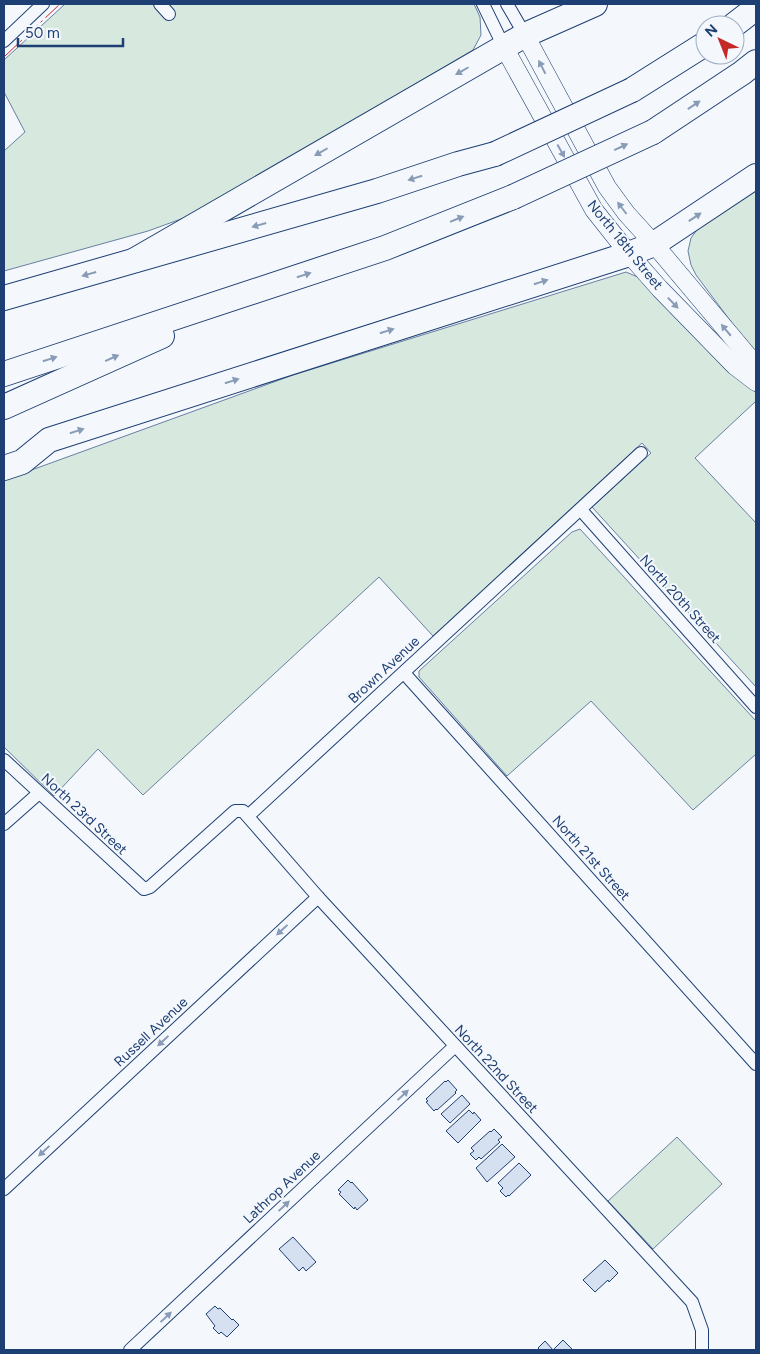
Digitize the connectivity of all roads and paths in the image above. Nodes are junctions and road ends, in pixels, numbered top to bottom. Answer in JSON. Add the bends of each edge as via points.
{"nodes":[{"id":1,"x":43,"y":4,"type":"edge"},
{"id":2,"x":160,"y":4,"type":"edge"},
{"id":3,"x":483,"y":4,"type":"edge"},
{"id":4,"x":507,"y":4,"type":"edge"},
{"id":5,"x":595,"y":4,"type":"edge"},
{"id":6,"x":756,"y":8,"type":"edge"},
{"id":7,"x":169,"y":14,"type":"dead end"},
{"id":8,"x":745,"y":16,"type":"edge"},
{"id":9,"x":525,"y":35,"type":"junction"},
{"id":10,"x":4,"y":41,"type":"edge"},
{"id":11,"x":504,"y":47,"type":"junction"},
{"id":12,"x":695,"y":50,"type":"edge"},
{"id":13,"x":756,"y":62,"type":"edge"},
{"id":14,"x":756,"y":176,"type":"edge"},
{"id":15,"x":654,"y":244,"type":"junction"},
{"id":16,"x":629,"y":254,"type":"junction"},
{"id":17,"x":136,"y":260,"type":"junction"},
{"id":18,"x":278,"y":283,"type":"junction"},
{"id":19,"x":4,"y":298,"type":"edge"},
{"id":20,"x":756,"y":368,"type":"edge"},
{"id":21,"x":4,"y":374,"type":"edge"},
{"id":22,"x":756,"y":382,"type":"edge"},
{"id":23,"x":4,"y":407,"type":"edge"},
{"id":24,"x":49,"y":440,"type":"junction"},
{"id":25,"x":640,"y":453,"type":"dead end"},
{"id":26,"x":4,"y":454,"type":"edge"},
{"id":27,"x":4,"y":468,"type":"edge"},
{"id":28,"x":580,"y":510,"type":"junction"},
{"id":29,"x":404,"y":673,"type":"junction"},
{"id":30,"x":756,"y":708,"type":"edge"},
{"id":31,"x":4,"y":760,"type":"edge"},
{"id":32,"x":39,"y":793,"type":"junction"},
{"id":33,"x":248,"y":816,"type":"junction"},
{"id":34,"x":4,"y":824,"type":"edge"},
{"id":35,"x":318,"y":897,"type":"junction"},
{"id":36,"x":455,"y":1046,"type":"junction"},
{"id":37,"x":756,"y":1064,"type":"edge"},
{"id":38,"x":4,"y":1189,"type":"edge"},
{"id":39,"x":130,"y":1350,"type":"edge"},
{"id":40,"x":702,"y":1350,"type":"edge"}],
"edges":[{"from":1,"to":10,"type":"street"},
{"from":2,"to":7,"type":"street"},
{"from":3,"to":11,"type":"street","name":"North 18th Street"},
{"from":4,"to":9,"type":"street","name":"North 18th Street"},
{"from":5,"to":9,"type":"highway"},
{"from":6,"to":8,"type":"highway"},
{"from":9,"to":11,"type":"highway"},
{"from":15,"to":9,"type":"main road","name":"North 18th Street","one_way":true,"via":[[606,187]]},
{"from":11,"to":16,"type":"main road","name":"North 18th Street","one_way":true,"via":[[594,210]]},
{"from":11,"to":17,"type":"highway","one_way":true},
{"from":12,"to":17,"type":"highway","one_way":true,"bridge":true,"via":[[632,90],[495,154]]},
{"from":18,"to":13,"type":"highway","one_way":true,"bridge":true,"via":[[385,248],[513,197],[653,132]]},
{"from":15,"to":14,"type":"highway","one_way":true},
{"from":15,"to":16,"type":"highway"},
{"from":20,"to":15,"type":"main road","name":"North 18th Street","one_way":true},
{"from":16,"to":22,"type":"main road","name":"North 18th Street","one_way":true,"via":[[734,366]]},
{"from":24,"to":16,"type":"highway","one_way":true},
{"from":17,"to":19,"type":"highway","one_way":true},
{"from":21,"to":18,"type":"highway","one_way":true},
{"from":23,"to":18,"type":"highway","one_way":true},
{"from":24,"to":26,"type":"highway"},
{"from":24,"to":27,"type":"highway","via":[[22,462]]},
{"from":25,"to":28,"type":"street","name":"Brown Avenue"},
{"from":28,"to":29,"type":"street","name":"Brown Avenue"},
{"from":28,"to":30,"type":"street","name":"North 20th Street"},
{"from":29,"to":33,"type":"street","name":"Brown Avenue"},
{"from":29,"to":37,"type":"street","name":"North 21st Street"},
{"from":31,"to":32,"type":"street","name":"North 23rd Street"},
{"from":32,"to":33,"type":"street","name":"North 23rd Street","via":[[144,890],[235,811],[242,811]]},
{"from":32,"to":34,"type":"street"},
{"from":33,"to":35,"type":"street","name":"North 22nd Street"},
{"from":35,"to":36,"type":"street","name":"North 22nd Street"},
{"from":35,"to":38,"type":"street","name":"Russell Avenue","one_way":true},
{"from":39,"to":36,"type":"street","name":"Lathrop Avenue","one_way":true},
{"from":36,"to":40,"type":"street","name":"North 22nd Street","via":[[692,1302],[702,1330]]}]}
